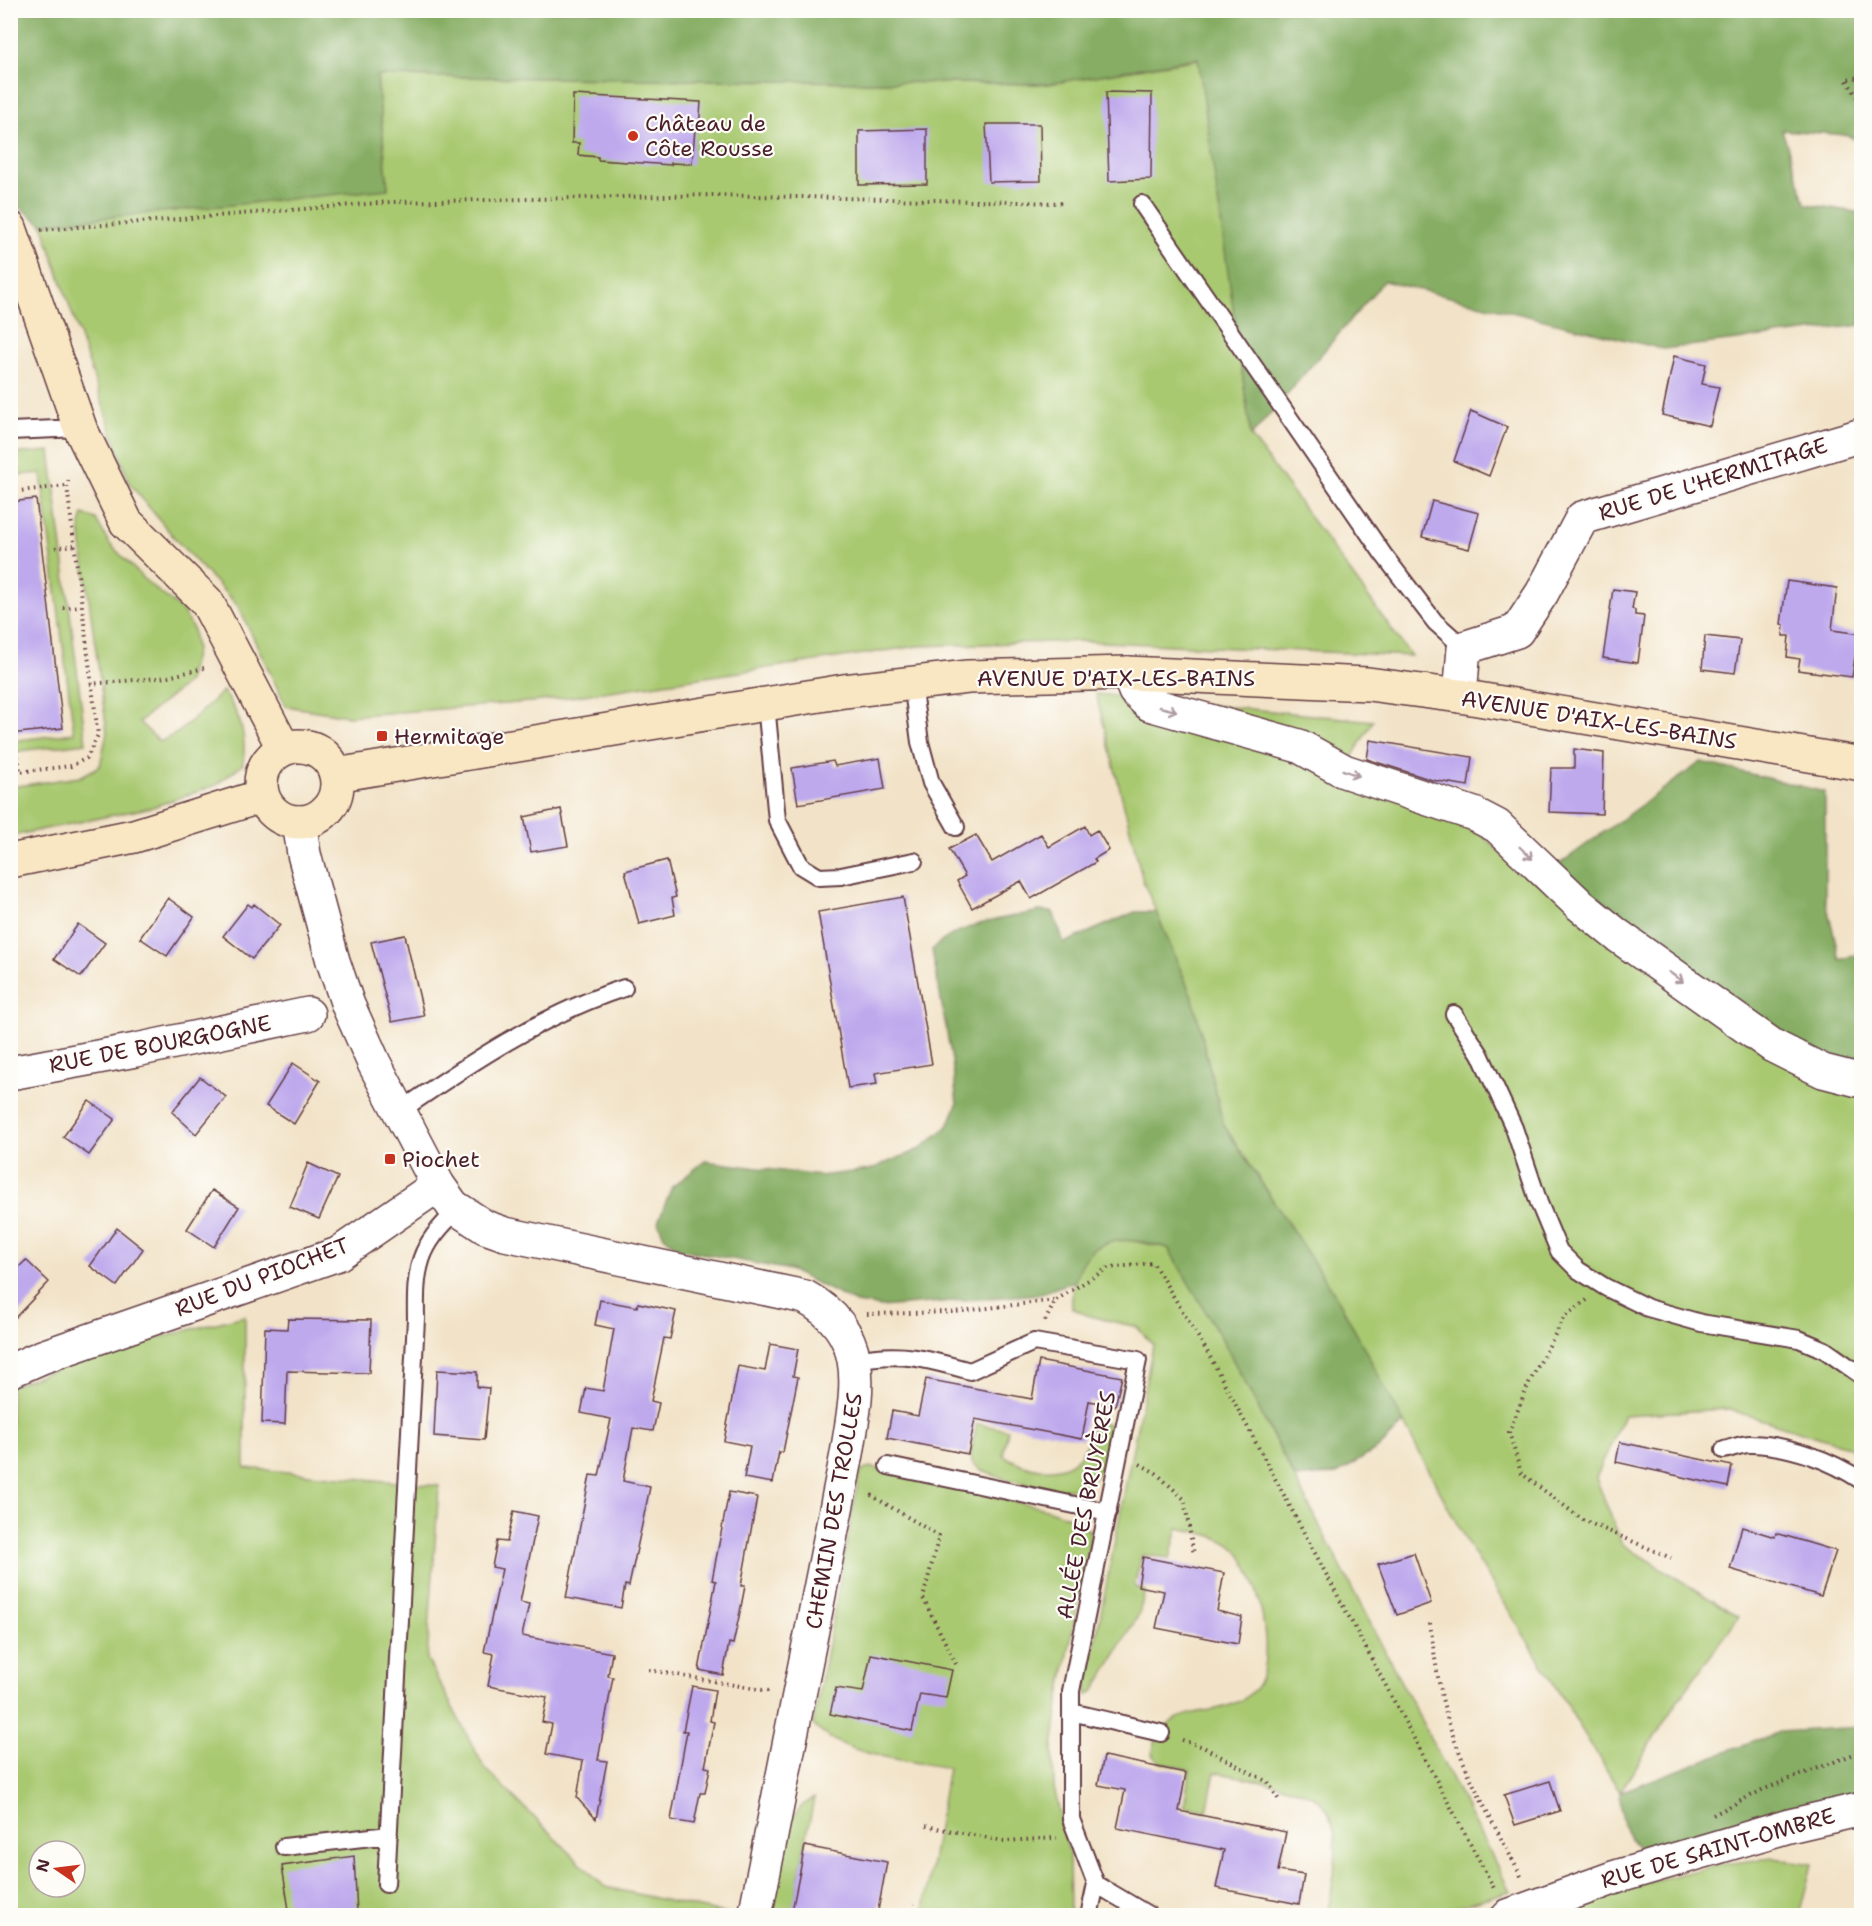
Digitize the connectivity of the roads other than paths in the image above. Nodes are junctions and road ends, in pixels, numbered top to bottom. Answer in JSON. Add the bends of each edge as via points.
{"nodes":[{"id":1,"x":1142,"y":204,"type":"dead end"},
{"id":2,"x":11,"y":229,"type":"edge"},
{"id":3,"x":80,"y":428,"type":"junction"},
{"id":4,"x":10,"y":431,"type":"edge"},
{"id":5,"x":1862,"y":435,"type":"edge"},
{"id":6,"x":1464,"y":648,"type":"junction"},
{"id":7,"x":1128,"y":673,"type":"junction"},
{"id":8,"x":912,"y":683,"type":"junction"},
{"id":9,"x":1460,"y":696,"type":"junction"},
{"id":10,"x":766,"y":704,"type":"junction"},
{"id":11,"x":284,"y":749,"type":"junction"},
{"id":12,"x":1862,"y":764,"type":"edge"},
{"id":13,"x":336,"y":775,"type":"junction"},
{"id":14,"x":262,"y":796,"type":"junction"},
{"id":15,"x":299,"y":822,"type":"junction"},
{"id":16,"x":956,"y":827,"type":"dead end"},
{"id":17,"x":10,"y":861,"type":"edge"},
{"id":18,"x":914,"y":861,"type":"dead end"},
{"id":19,"x":624,"y":988,"type":"dead end"},
{"id":20,"x":308,"y":1014,"type":"dead end"},
{"id":21,"x":1454,"y":1014,"type":"dead end"},
{"id":22,"x":10,"y":1073,"type":"edge"},
{"id":23,"x":1862,"y":1081,"type":"edge"},
{"id":24,"x":399,"y":1111,"type":"junction"},
{"id":25,"x":438,"y":1185,"type":"junction"},
{"id":26,"x":458,"y":1210,"type":"junction"},
{"id":27,"x":856,"y":1359,"type":"junction"},
{"id":28,"x":10,"y":1371,"type":"edge"},
{"id":29,"x":1862,"y":1376,"type":"edge"},
{"id":30,"x":1724,"y":1450,"type":"dead end"},
{"id":31,"x":888,"y":1466,"type":"dead end"},
{"id":32,"x":1862,"y":1481,"type":"edge"},
{"id":33,"x":1108,"y":1512,"type":"junction"},
{"id":34,"x":1071,"y":1712,"type":"junction"},
{"id":35,"x":1161,"y":1733,"type":"road end"},
{"id":36,"x":1862,"y":1809,"type":"edge"},
{"id":37,"x":388,"y":1835,"type":"junction"},
{"id":38,"x":284,"y":1847,"type":"dead end"},
{"id":39,"x":386,"y":1884,"type":"dead end"},
{"id":40,"x":1096,"y":1884,"type":"junction"},
{"id":41,"x":1515,"y":1907,"type":"edge"},
{"id":42,"x":755,"y":1916,"type":"edge"},
{"id":43,"x":1089,"y":1916,"type":"edge"},
{"id":44,"x":1150,"y":1916,"type":"edge"}],
"edges":[{"from":1,"to":6,"type":"lane","via":[[1383,554],[1435,622]]},
{"from":2,"to":3,"type":"main road"},
{"from":3,"to":4,"type":"lane"},
{"from":3,"to":11,"type":"main road","via":[[126,522],[207,602]]},
{"from":5,"to":6,"type":"street","name":"RUE DE L'HERMITAGE","via":[[1582,518],[1517,631]]},
{"from":6,"to":9,"type":"street"},
{"from":7,"to":8,"type":"main road","name":"AVENUE D'AIX-LES-BAINS","via":[[1022,674]]},
{"from":7,"to":9,"type":"main road","name":"AVENUE D'AIX-LES-BAINS","via":[[1357,683]]},
{"from":7,"to":23,"type":"street","one_way":true,"via":[[1135,691],[1149,704],[1299,746],[1344,771],[1474,814],[1497,826],[1617,935],[1773,1046],[1823,1071]]},
{"from":8,"to":10,"type":"main road","name":"AVENUE D'AIX-LES-BAINS"},
{"from":8,"to":16,"type":"lane","via":[[920,742],[931,783]]},
{"from":9,"to":12,"type":"main road","name":"AVENUE D'AIX-LES-BAINS"},
{"from":10,"to":13,"type":"main road","name":"AVENUE D'AIX-LES-BAINS"},
{"from":10,"to":18,"type":"lane","via":[[777,820],[801,866],[819,878]]},
{"from":11,"to":13,"type":"main road","via":[[309,747],[320,752]]},
{"from":11,"to":14,"type":"main road","via":[[266,765],[261,776]]},
{"from":13,"to":15,"type":"main road","via":[[335,798],[328,809],[318,817]]},
{"from":14,"to":15,"type":"main road","via":[[281,819]]},
{"from":14,"to":17,"type":"main road","via":[[134,836]]},
{"from":15,"to":24,"type":"street","via":[[304,854],[348,1005]]},
{"from":19,"to":24,"type":"lane","via":[[550,1019],[480,1057]]},
{"from":20,"to":22,"type":"street","name":"RUE DE BOURGOGNE"},
{"from":21,"to":29,"type":"lane","via":[[1480,1054],[1514,1128],[1559,1251],[1578,1270],[1648,1308],[1701,1323],[1799,1340],[1825,1350]]},
{"from":24,"to":25,"type":"street"},
{"from":25,"to":26,"type":"street","name":"CHEMIN DES TROLLES"},
{"from":25,"to":28,"type":"street","name":"RUE DU PIOCHET","via":[[338,1254],[42,1356]]},
{"from":26,"to":27,"type":"street","name":"CHEMIN DES TROLLES","via":[[505,1234],[786,1292],[822,1307],[837,1321]]},
{"from":26,"to":37,"type":"lane","via":[[436,1229],[422,1256],[416,1281]]},
{"from":27,"to":33,"type":"lane","name":"ALLÉE DES BRUYÈRES","via":[[883,1354],[918,1356],[970,1371],[1034,1342],[1138,1360]]},
{"from":27,"to":42,"type":"street","name":"CHEMIN DES TROLLES","via":[[856,1396],[841,1494]]},
{"from":30,"to":32,"type":"lane","via":[[1750,1443],[1805,1454]]},
{"from":31,"to":33,"type":"lane"},
{"from":33,"to":34,"type":"lane","name":"ALLÉE DES BRUYÈRES","via":[[1071,1691]]},
{"from":34,"to":35,"type":"lane"},
{"from":34,"to":40,"type":"lane","name":"ALLÉE DES BRUYÈRES","via":[[1071,1819]]},
{"from":36,"to":41,"type":"street","name":"RUE DE SAINT-OMBRE","via":[[1789,1826]]},
{"from":37,"to":38,"type":"lane"},
{"from":37,"to":39,"type":"lane"},
{"from":40,"to":43,"type":"lane"},
{"from":40,"to":44,"type":"lane"}]}
